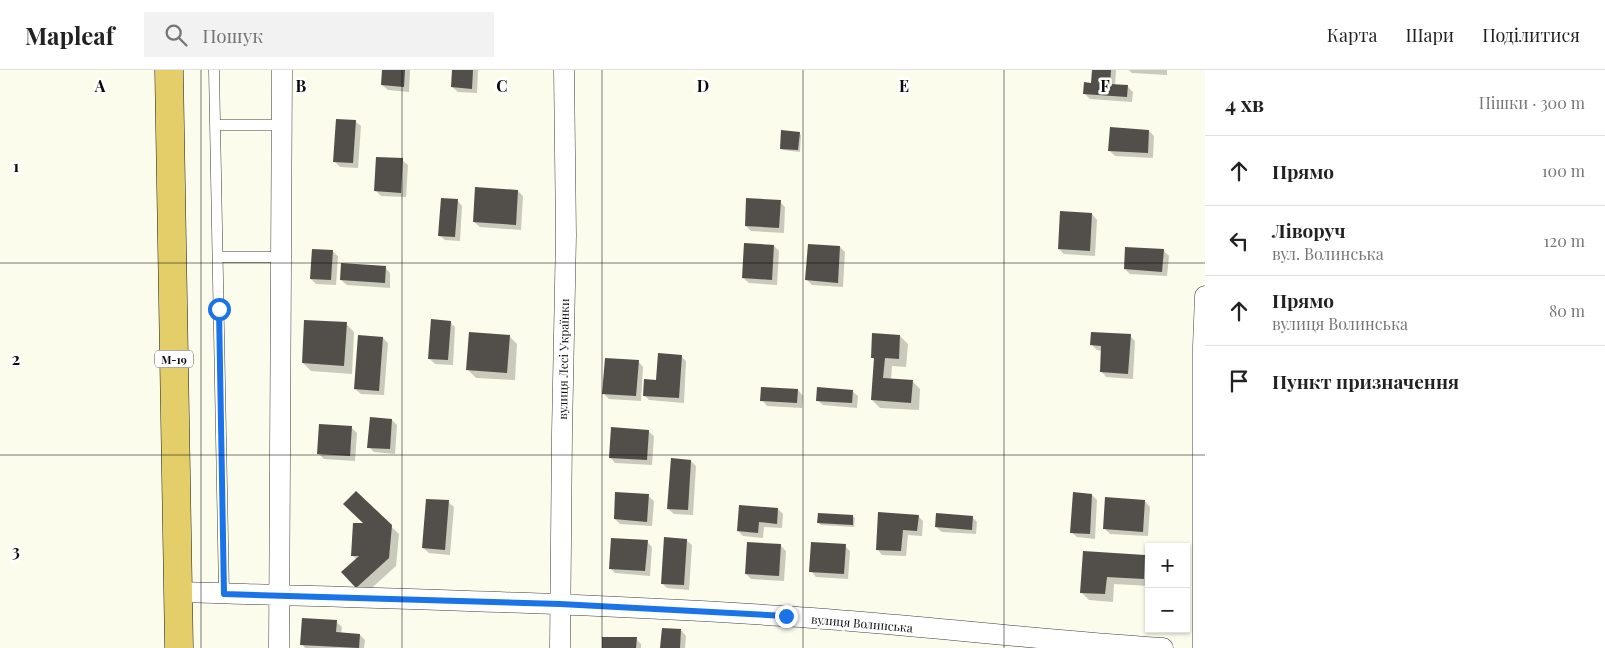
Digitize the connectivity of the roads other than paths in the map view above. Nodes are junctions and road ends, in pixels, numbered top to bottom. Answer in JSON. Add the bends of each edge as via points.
{"nodes":[{"id":1,"x":169,"y":70,"type":"edge"},
{"id":2,"x":214,"y":70,"type":"edge"},
{"id":3,"x":282,"y":70,"type":"edge"},
{"id":4,"x":564,"y":70,"type":"edge"},
{"id":5,"x":215,"y":125,"type":"junction"},
{"id":6,"x":282,"y":125,"type":"junction"},
{"id":7,"x":218,"y":257,"type":"junction"},
{"id":8,"x":281,"y":257,"type":"junction"},
{"id":9,"x":1205,"y":296,"type":"edge"},
{"id":10,"x":178,"y":592,"type":"junction"},
{"id":11,"x":224,"y":594,"type":"junction"},
{"id":12,"x":278,"y":595,"type":"junction"},
{"id":13,"x":560,"y":604,"type":"junction"},
{"id":14,"x":179,"y":648,"type":"edge"},
{"id":15,"x":279,"y":648,"type":"edge"},
{"id":16,"x":560,"y":648,"type":"edge"},
{"id":17,"x":1164,"y":648,"type":"edge"},
{"id":18,"x":1203,"y":648,"type":"edge"}],
"edges":[{"from":1,"to":10,"type":"highway","number":"М-19"},
{"from":2,"to":5,"type":"lane"},
{"from":3,"to":6,"type":"street"},
{"from":4,"to":13,"type":"street","name":"вулиця Лесі Українки","via":[[566,234]]},
{"from":5,"to":6,"type":"lane"},
{"from":5,"to":7,"type":"lane"},
{"from":6,"to":8,"type":"street"},
{"from":7,"to":8,"type":"lane"},
{"from":7,"to":11,"type":"lane"},
{"from":8,"to":12,"type":"street"},
{"from":9,"to":18,"type":"street"},
{"from":10,"to":11,"type":"street","name":"вулиця Волинська"},
{"from":10,"to":14,"type":"highway","number":"М-19"},
{"from":11,"to":12,"type":"street","name":"вулиця Волинська"},
{"from":12,"to":13,"type":"street","name":"вулиця Волинська"},
{"from":12,"to":15,"type":"street"},
{"from":13,"to":16,"type":"street","name":"вулиця Лесі Українки"},
{"from":13,"to":17,"type":"street","name":"вулиця Волинська","via":[[786,616]]}]}
